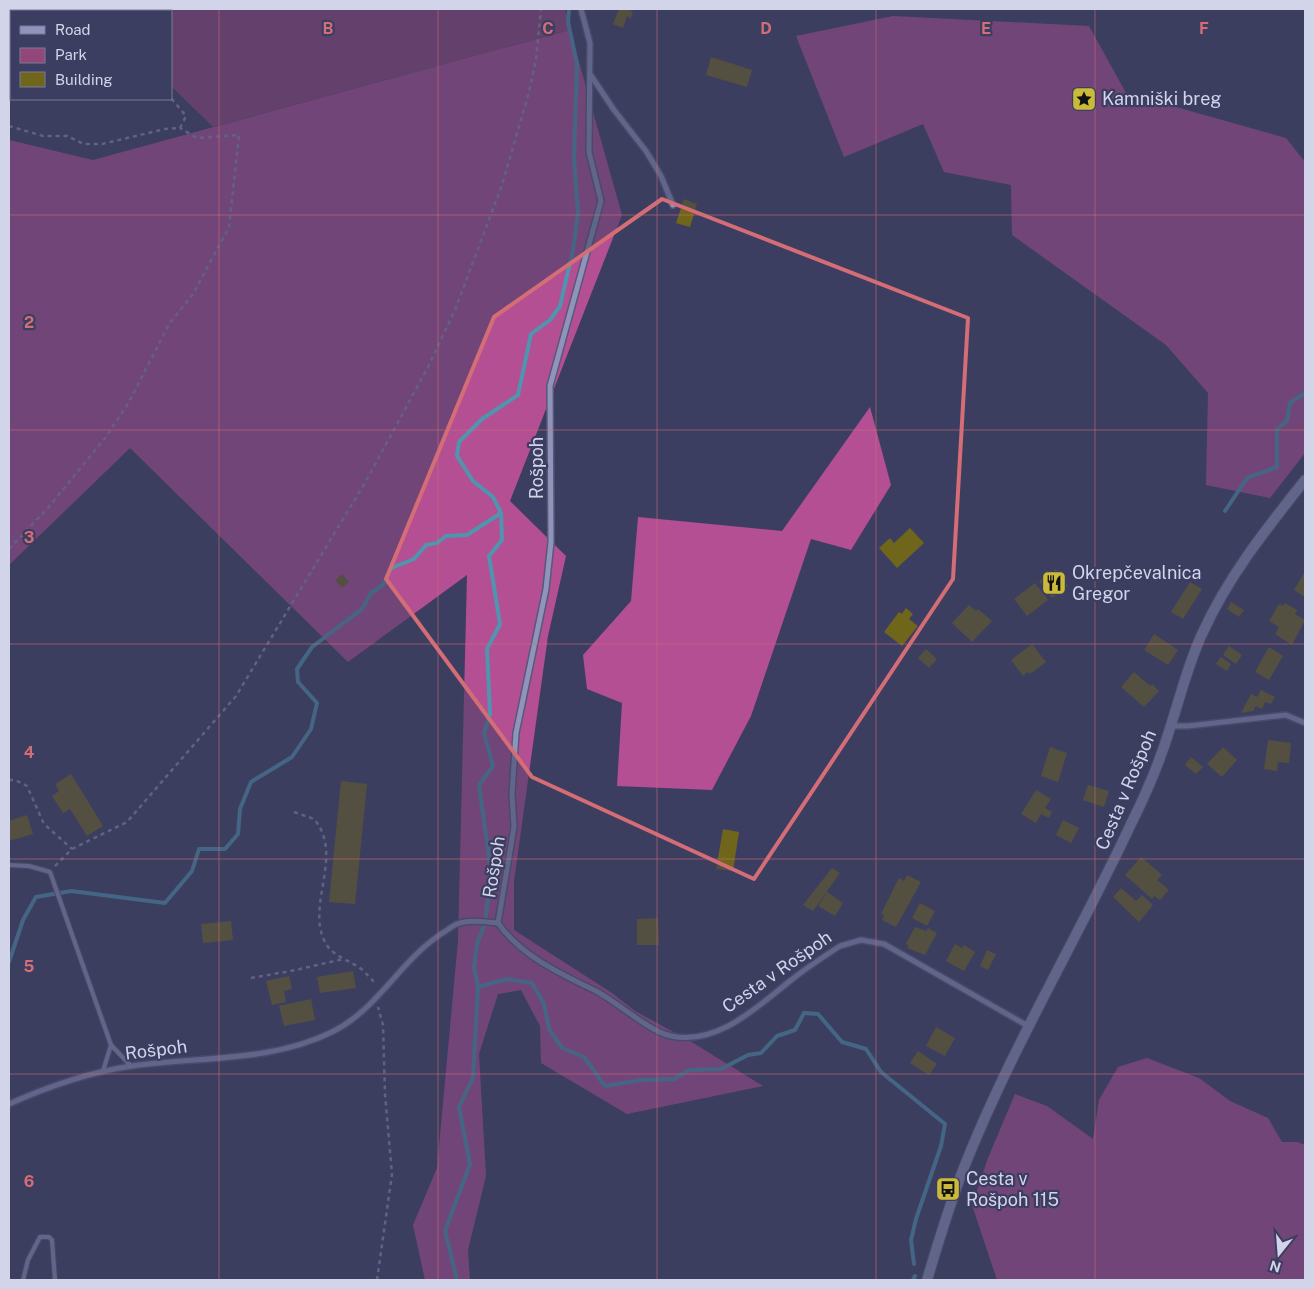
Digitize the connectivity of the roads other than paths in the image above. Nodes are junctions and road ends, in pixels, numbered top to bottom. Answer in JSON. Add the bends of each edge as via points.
{"nodes":[{"id":1,"x":581,"y":9,"type":"edge"},
{"id":2,"x":590,"y":74,"type":"junction"},
{"id":3,"x":672,"y":205,"type":"dead end"},
{"id":4,"x":1305,"y":480,"type":"edge"},
{"id":5,"x":1305,"y":722,"type":"edge"},
{"id":6,"x":1171,"y":726,"type":"junction"},
{"id":7,"x":9,"y":865,"type":"edge"},
{"id":8,"x":498,"y":923,"type":"junction"},
{"id":9,"x":1028,"y":1026,"type":"junction"},
{"id":10,"x":111,"y":1045,"type":"junction"},
{"id":11,"x":131,"y":1066,"type":"junction"},
{"id":12,"x":103,"y":1071,"type":"junction"},
{"id":13,"x":9,"y":1104,"type":"edge"},
{"id":14,"x":23,"y":1280,"type":"edge"},
{"id":15,"x":55,"y":1280,"type":"edge"},
{"id":16,"x":927,"y":1280,"type":"edge"}],
"edges":[{"from":1,"to":2,"type":"street","name":"Rošpoh","via":[[590,43]]},
{"from":2,"to":3,"type":"street","via":[[646,151],[661,176]]},
{"from":2,"to":8,"type":"street","name":"Rošpoh","via":[[589,152],[602,201],[550,386],[551,542],[546,589],[516,733],[512,794],[514,827]]},
{"from":4,"to":6,"type":"street","name":"Cesta v Rošpoh","via":[[1252,547],[1224,590],[1202,633]]},
{"from":5,"to":6,"type":"street","name":"Cesta v Rošpoh","via":[[1286,715]]},
{"from":6,"to":9,"type":"street","name":"Cesta v Rošpoh","via":[[1150,783],[1114,860]]},
{"from":7,"to":10,"type":"lane","via":[[50,872]]},
{"from":8,"to":9,"type":"street","name":"Cesta v Rošpoh","via":[[507,935],[535,958],[608,997],[670,1036],[698,1037],[730,1025],[840,946],[861,940],[884,944]]},
{"from":8,"to":11,"type":"street","name":"Rošpoh","via":[[476,921],[456,924],[436,938],[350,1022],[334,1031],[290,1048],[259,1055]]},
{"from":9,"to":16,"type":"street","name":"Cesta v Rošpoh","via":[[964,1169]]},
{"from":10,"to":11,"type":"lane"},
{"from":10,"to":12,"type":"lane"},
{"from":11,"to":12,"type":"street","name":"Rošpoh"},
{"from":12,"to":13,"type":"street","name":"Rošpoh"},
{"from":14,"to":15,"type":"lane","via":[[28,1260],[40,1237],[52,1240]]}]}
